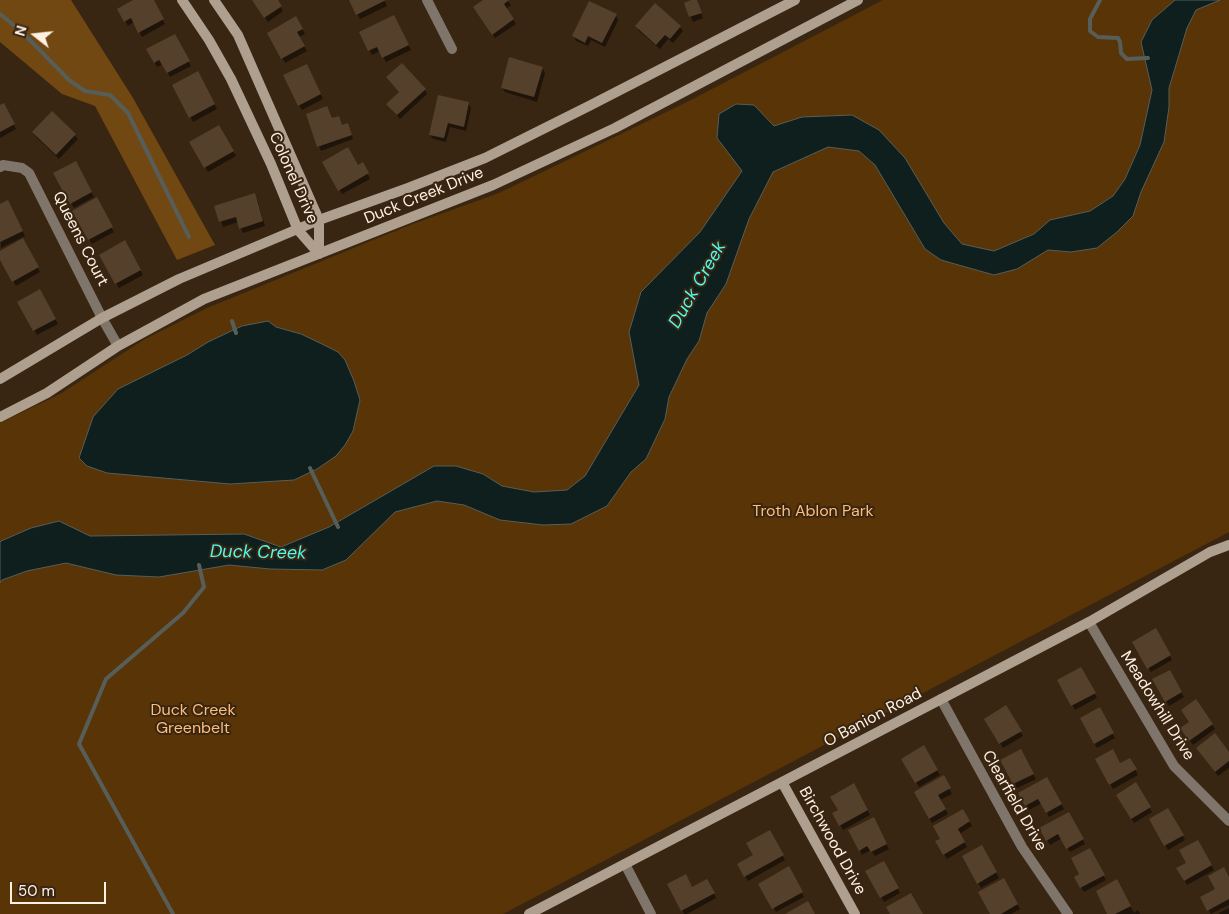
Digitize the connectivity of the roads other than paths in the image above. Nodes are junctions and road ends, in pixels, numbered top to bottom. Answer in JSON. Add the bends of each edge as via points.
{"nodes":[{"id":1,"x":182,"y":0,"type":"edge"},
{"id":2,"x":214,"y":0,"type":"edge"},
{"id":3,"x":427,"y":0,"type":"edge"},
{"id":4,"x":795,"y":0,"type":"edge"},
{"id":5,"x":851,"y":2,"type":"edge"},
{"id":6,"x":452,"y":49,"type":"dead end"},
{"id":7,"x":0,"y":167,"type":"edge"},
{"id":8,"x":319,"y":220,"type":"junction"},
{"id":9,"x":298,"y":230,"type":"junction"},
{"id":10,"x":319,"y":254,"type":"junction"},
{"id":11,"x":102,"y":318,"type":"junction"},
{"id":12,"x":118,"y":346,"type":"junction"},
{"id":13,"x":0,"y":379,"type":"edge"},
{"id":14,"x":0,"y":417,"type":"edge"},
{"id":15,"x":1229,"y":545,"type":"edge"},
{"id":16,"x":1089,"y":622,"type":"junction"},
{"id":17,"x":941,"y":699,"type":"junction"},
{"id":18,"x":782,"y":782,"type":"junction"},
{"id":19,"x":1229,"y":821,"type":"edge"},
{"id":20,"x":625,"y":864,"type":"junction"},
{"id":21,"x":529,"y":914,"type":"edge"},
{"id":22,"x":651,"y":914,"type":"edge"},
{"id":23,"x":855,"y":914,"type":"edge"},
{"id":24,"x":1068,"y":914,"type":"edge"}],
"edges":[{"from":1,"to":9,"type":"main road","name":"Colonel Drive","via":[[231,79]]},
{"from":2,"to":8,"type":"main road","name":"Colonel Drive","via":[[238,35]]},
{"from":3,"to":6,"type":"street"},
{"from":4,"to":8,"type":"main road","name":"Duck Creek Drive","via":[[485,158]]},
{"from":5,"to":10,"type":"main road","name":"Duck Creek Drive","via":[[607,132],[493,185]]},
{"from":7,"to":11,"type":"street","name":"Queens Court","via":[[22,168],[29,173]]},
{"from":8,"to":9,"type":"main road","name":"Duck Creek Drive"},
{"from":8,"to":10,"type":"main road","name":"Colonel Drive"},
{"from":9,"to":10,"type":"main road","name":"Colonel Drive"},
{"from":9,"to":11,"type":"main road","name":"Duck Creek Drive","via":[[178,279]]},
{"from":10,"to":12,"type":"main road","name":"Duck Creek Drive","via":[[204,299]]},
{"from":11,"to":12,"type":"street","name":"Queens Court"},
{"from":11,"to":13,"type":"main road","name":"Duck Creek Drive"},
{"from":12,"to":14,"type":"main road","name":"Duck Creek Drive","via":[[47,393]]},
{"from":15,"to":16,"type":"main road","name":"O Banion Road","via":[[1210,552]]},
{"from":16,"to":17,"type":"main road","name":"O Banion Road"},
{"from":16,"to":19,"type":"street","name":"Meadowhill Drive","via":[[1174,766]]},
{"from":17,"to":18,"type":"main road","name":"O Banion Road"},
{"from":17,"to":24,"type":"street","name":"Clearfield Drive","via":[[1022,847]]},
{"from":18,"to":20,"type":"main road","name":"O Banion Road"},
{"from":18,"to":23,"type":"main road","name":"Birchwood Drive"},
{"from":20,"to":21,"type":"main road","name":"O Banion Road"},
{"from":20,"to":22,"type":"street"}]}
